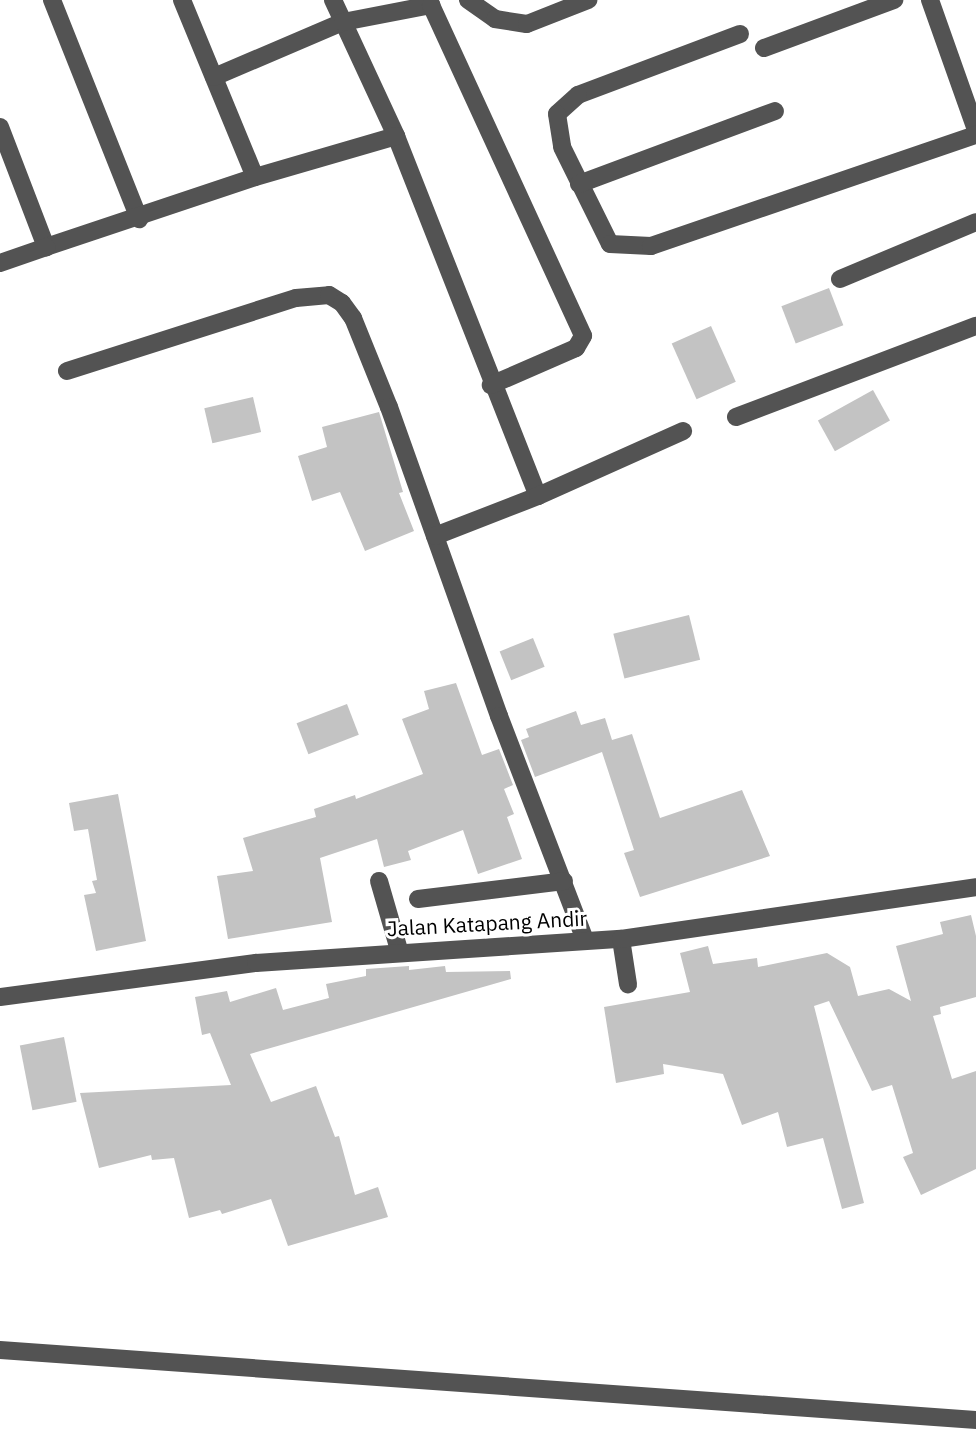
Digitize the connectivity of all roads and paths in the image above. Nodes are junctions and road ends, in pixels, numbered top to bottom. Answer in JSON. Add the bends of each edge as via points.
{"nodes":[{"id":1,"x":52,"y":0,"type":"edge"},
{"id":2,"x":182,"y":0,"type":"edge"},
{"id":3,"x":333,"y":0,"type":"edge"},
{"id":4,"x":468,"y":0,"type":"edge"},
{"id":5,"x":588,"y":0,"type":"edge"},
{"id":6,"x":894,"y":0,"type":"edge"},
{"id":7,"x":930,"y":0,"type":"edge"},
{"id":8,"x":438,"y":2,"type":"edge"},
{"id":9,"x":343,"y":22,"type":"junction"},
{"id":10,"x":740,"y":34,"type":"dead end"},
{"id":11,"x":764,"y":48,"type":"dead end"},
{"id":12,"x":214,"y":77,"type":"junction"},
{"id":13,"x":775,"y":111,"type":"dead end"},
{"id":14,"x":0,"y":127,"type":"edge"},
{"id":15,"x":976,"y":133,"type":"edge"},
{"id":16,"x":396,"y":136,"type":"junction"},
{"id":17,"x":255,"y":177,"type":"junction"},
{"id":18,"x":579,"y":184,"type":"junction"},
{"id":19,"x":139,"y":219,"type":"junction"},
{"id":20,"x":976,"y":222,"type":"edge"},
{"id":21,"x":46,"y":247,"type":"junction"},
{"id":22,"x":0,"y":263,"type":"edge"},
{"id":23,"x":840,"y":279,"type":"dead end"},
{"id":24,"x":976,"y":326,"type":"edge"},
{"id":25,"x":66,"y":371,"type":"dead end"},
{"id":26,"x":491,"y":385,"type":"junction"},
{"id":27,"x":736,"y":416,"type":"dead end"},
{"id":28,"x":683,"y":431,"type":"dead end"},
{"id":29,"x":538,"y":496,"type":"junction"},
{"id":30,"x":435,"y":536,"type":"junction"},
{"id":31,"x":379,"y":881,"type":"dead end"},
{"id":32,"x":565,"y":881,"type":"junction"},
{"id":33,"x":976,"y":887,"type":"edge"},
{"id":34,"x":418,"y":899,"type":"dead end"},
{"id":35,"x":621,"y":939,"type":"junction"},
{"id":36,"x":586,"y":940,"type":"junction"},
{"id":37,"x":399,"y":950,"type":"junction"},
{"id":38,"x":628,"y":984,"type":"dead end"},
{"id":39,"x":0,"y":997,"type":"edge"},
{"id":40,"x":0,"y":1350,"type":"edge"},
{"id":41,"x":976,"y":1420,"type":"edge"}],
"edges":[{"from":1,"to":19,"type":"street"},
{"from":2,"to":12,"type":"street"},
{"from":3,"to":9,"type":"street"},
{"from":4,"to":5,"type":"street","via":[[495,19],[527,24]]},
{"from":6,"to":11,"type":"street"},
{"from":7,"to":15,"type":"street"},
{"from":8,"to":9,"type":"street"},
{"from":8,"to":26,"type":"street","via":[[583,336],[576,348]]},
{"from":9,"to":12,"type":"street"},
{"from":9,"to":16,"type":"street"},
{"from":10,"to":18,"type":"street","via":[[563,104],[556,114],[562,147]]},
{"from":12,"to":17,"type":"street"},
{"from":13,"to":18,"type":"street"},
{"from":14,"to":21,"type":"street"},
{"from":15,"to":18,"type":"street","via":[[642,247],[611,244]]},
{"from":16,"to":17,"type":"street"},
{"from":16,"to":26,"type":"street"},
{"from":17,"to":19,"type":"street"},
{"from":19,"to":21,"type":"street"},
{"from":20,"to":23,"type":"street"},
{"from":21,"to":22,"type":"street"},
{"from":24,"to":27,"type":"street"},
{"from":25,"to":30,"type":"street","via":[[296,298],[329,295],[353,318]]},
{"from":26,"to":29,"type":"street"},
{"from":28,"to":29,"type":"street"},
{"from":29,"to":30,"type":"street"},
{"from":30,"to":32,"type":"street"},
{"from":31,"to":37,"type":"street"},
{"from":32,"to":34,"type":"street"},
{"from":32,"to":36,"type":"street"},
{"from":33,"to":35,"type":"street","name":"Jalan Katapang Andir"},
{"from":35,"to":36,"type":"street","name":"Jalan Katapang Andir"},
{"from":35,"to":38,"type":"street"},
{"from":36,"to":37,"type":"street","name":"Jalan Katapang Andir"},
{"from":37,"to":39,"type":"street","name":"Jalan Katapang Andir","via":[[162,973]]},
{"from":40,"to":41,"type":"street"}]}
